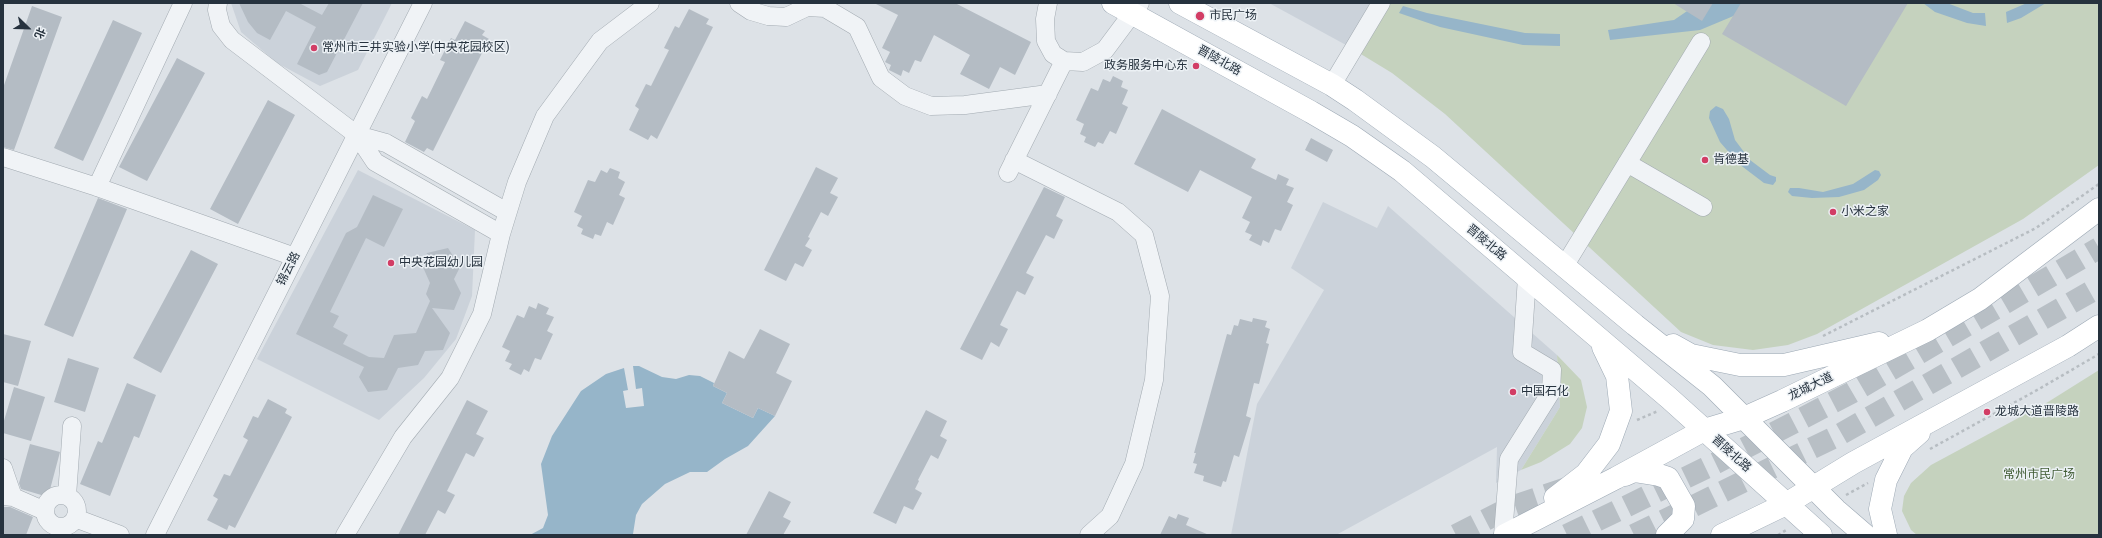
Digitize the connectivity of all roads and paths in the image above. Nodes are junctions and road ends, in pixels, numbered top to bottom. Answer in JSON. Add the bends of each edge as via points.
{"nodes":[{"id":1,"x":183,"y":3,"type":"edge"},
{"id":2,"x":218,"y":3,"type":"edge"},
{"id":3,"x":423,"y":3,"type":"edge"},
{"id":4,"x":650,"y":3,"type":"edge"},
{"id":5,"x":739,"y":3,"type":"edge"},
{"id":6,"x":1048,"y":3,"type":"edge"},
{"id":7,"x":1180,"y":3,"type":"edge"},
{"id":8,"x":1380,"y":3,"type":"edge"},
{"id":9,"x":1129,"y":5,"type":"edge"},
{"id":10,"x":1701,"y":42,"type":"dead end"},
{"id":11,"x":1064,"y":61,"type":"junction"},
{"id":12,"x":1332,"y":85,"type":"junction"},
{"id":13,"x":1048,"y":94,"type":"junction"},
{"id":14,"x":357,"y":135,"type":"junction"},
{"id":15,"x":3,"y":157,"type":"edge"},
{"id":16,"x":1627,"y":163,"type":"junction"},
{"id":17,"x":2099,"y":184,"type":"edge"},
{"id":18,"x":97,"y":187,"type":"junction"},
{"id":19,"x":1703,"y":207,"type":"dead end"},
{"id":20,"x":2099,"y":209,"type":"edge"},
{"id":21,"x":508,"y":212,"type":"junction"},
{"id":22,"x":501,"y":234,"type":"junction"},
{"id":23,"x":295,"y":258,"type":"junction"},
{"id":24,"x":1565,"y":265,"type":"junction"},
{"id":25,"x":1527,"y":277,"type":"junction"},
{"id":26,"x":1635,"y":325,"type":"junction"},
{"id":27,"x":2099,"y":326,"type":"edge"},
{"id":28,"x":1928,"y":330,"type":"junction"},
{"id":29,"x":1818,"y":338,"type":"dead end"},
{"id":30,"x":1600,"y":340,"type":"junction"},
{"id":31,"x":2099,"y":354,"type":"edge"},
{"id":32,"x":1675,"y":403,"type":"junction"},
{"id":33,"x":1936,"y":417,"type":"junction"},
{"id":34,"x":1744,"y":418,"type":"junction"},
{"id":35,"x":72,"y":426,"type":"dead end"},
{"id":36,"x":1615,"y":428,"type":"junction"},
{"id":37,"x":1704,"y":430,"type":"junction"},
{"id":38,"x":1924,"y":452,"type":"dead end"},
{"id":39,"x":3,"y":468,"type":"edge"},
{"id":40,"x":1891,"y":470,"type":"junction"},
{"id":41,"x":1616,"y":478,"type":"junction"},
{"id":42,"x":1815,"y":487,"type":"junction"},
{"id":43,"x":8,"y":496,"type":"edge"},
{"id":44,"x":67,"y":496,"type":"junction"},
{"id":45,"x":1786,"y":504,"type":"junction"},
{"id":46,"x":1831,"y":504,"type":"junction"},
{"id":47,"x":76,"y":518,"type":"junction"},
{"id":48,"x":1804,"y":520,"type":"junction"},
{"id":49,"x":48,"y":524,"type":"edge"},
{"id":50,"x":1507,"y":534,"type":"edge"},
{"id":51,"x":120,"y":535,"type":"edge"},
{"id":52,"x":155,"y":535,"type":"edge"},
{"id":53,"x":344,"y":535,"type":"edge"},
{"id":54,"x":1089,"y":535,"type":"edge"},
{"id":55,"x":1667,"y":535,"type":"edge"},
{"id":56,"x":1722,"y":535,"type":"edge"},
{"id":57,"x":1778,"y":535,"type":"edge"},
{"id":58,"x":1821,"y":535,"type":"edge"},
{"id":59,"x":1865,"y":535,"type":"edge"},
{"id":60,"x":1886,"y":535,"type":"edge"}],
"edges":[{"from":1,"to":18,"type":"street"},
{"from":2,"to":14,"type":"street","via":[[221,26],[232,40]]},
{"from":3,"to":14,"type":"street","name":"锦云路"},
{"from":4,"to":21,"type":"street","via":[[600,42],[545,116],[517,182]]},
{"from":5,"to":13,"type":"street","via":[[751,11],[768,16],[786,17],[807,6],[825,8],[857,27],[881,78],[905,96],[931,106],[965,105]]},
{"from":6,"to":11,"type":"street","via":[[1045,19],[1046,41],[1053,54]]},
{"from":7,"to":12,"type":"main road"},
{"from":8,"to":12,"type":"street"},
{"from":9,"to":11,"type":"street","via":[[1106,50],[1083,62]]},
{"from":9,"to":25,"type":"main road","name":"晋陵北路","via":[[1352,136],[1402,171]]},
{"from":10,"to":16,"type":"street"},
{"from":11,"to":13,"type":"street"},
{"from":12,"to":24,"type":"main road","via":[[1433,157]]},
{"from":13,"to":54,"type":"street","via":[[1011,167],[1118,212],[1144,235],[1160,296],[1154,380],[1134,464],[1110,516]]},
{"from":14,"to":21,"type":"street","via":[[386,143]]},
{"from":14,"to":22,"type":"street","via":[[375,162]]},
{"from":14,"to":23,"type":"street","name":"锦云路"},
{"from":15,"to":18,"type":"street"},
{"from":16,"to":19,"type":"street"},
{"from":16,"to":24,"type":"street"},
{"from":17,"to":29,"type":"path","via":[[2036,228]]},
{"from":18,"to":23,"type":"street"},
{"from":20,"to":28,"type":"main road","name":"龙城大道","via":[[1980,299]]},
{"from":21,"to":22,"type":"street"},
{"from":22,"to":53,"type":"street","via":[[482,314],[450,378],[403,437]]},
{"from":23,"to":52,"type":"street","name":"锦云路"},
{"from":24,"to":26,"type":"main road"},
{"from":25,"to":30,"type":"main road","name":"晋陵北路"},
{"from":25,"to":50,"type":"street","via":[[1522,352],[1552,370],[1551,392],[1509,459]]},
{"from":26,"to":28,"type":"main road","via":[[1691,355],[1740,365],[1784,365],[1839,354]]},
{"from":26,"to":34,"type":"main road","via":[[1712,386]]},
{"from":27,"to":33,"type":"main road","via":[[2068,346]]},
{"from":28,"to":34,"type":"main road","name":"龙城大道"},
{"from":30,"to":32,"type":"main road","name":"晋陵北路"},
{"from":30,"to":36,"type":"main road","via":[[1617,376],[1621,411]]},
{"from":31,"to":38,"type":"path"},
{"from":32,"to":36,"type":"path"},
{"from":32,"to":37,"type":"main road","name":"晋陵北路"},
{"from":33,"to":40,"type":"main road","via":[[1902,448]]},
{"from":33,"to":42,"type":"main road"},
{"from":34,"to":37,"type":"main road","name":"龙城大道"},
{"from":34,"to":42,"type":"main road"},
{"from":35,"to":44,"type":"street"},
{"from":36,"to":50,"type":"main road","via":[[1609,444],[1586,474]]},
{"from":37,"to":41,"type":"main road","name":"龙城大道"},
{"from":37,"to":45,"type":"main road","name":"晋陵北路"},
{"from":39,"to":43,"type":"street"},
{"from":40,"to":46,"type":"path"},
{"from":40,"to":60,"type":"main road","via":[[1886,480],[1880,509]]},
{"from":41,"to":50,"type":"main road","name":"龙城大道"},
{"from":41,"to":55,"type":"main road","via":[[1634,471],[1668,478],[1684,506],[1684,519]]},
{"from":42,"to":45,"type":"main road"},
{"from":42,"to":46,"type":"main road"},
{"from":43,"to":49,"type":"street"},
{"from":44,"to":47,"type":"street","via":[[77,507]]},
{"from":44,"to":49,"type":"street","via":[[52,497],[46,505]]},
{"from":45,"to":48,"type":"main road","name":"晋陵北路"},
{"from":45,"to":56,"type":"main road"},
{"from":46,"to":59,"type":"main road"},
{"from":47,"to":49,"type":"street","via":[[63,527]]},
{"from":47,"to":51,"type":"street"},
{"from":48,"to":57,"type":"path"},
{"from":48,"to":58,"type":"main road","name":"晋陵北路"}]}
